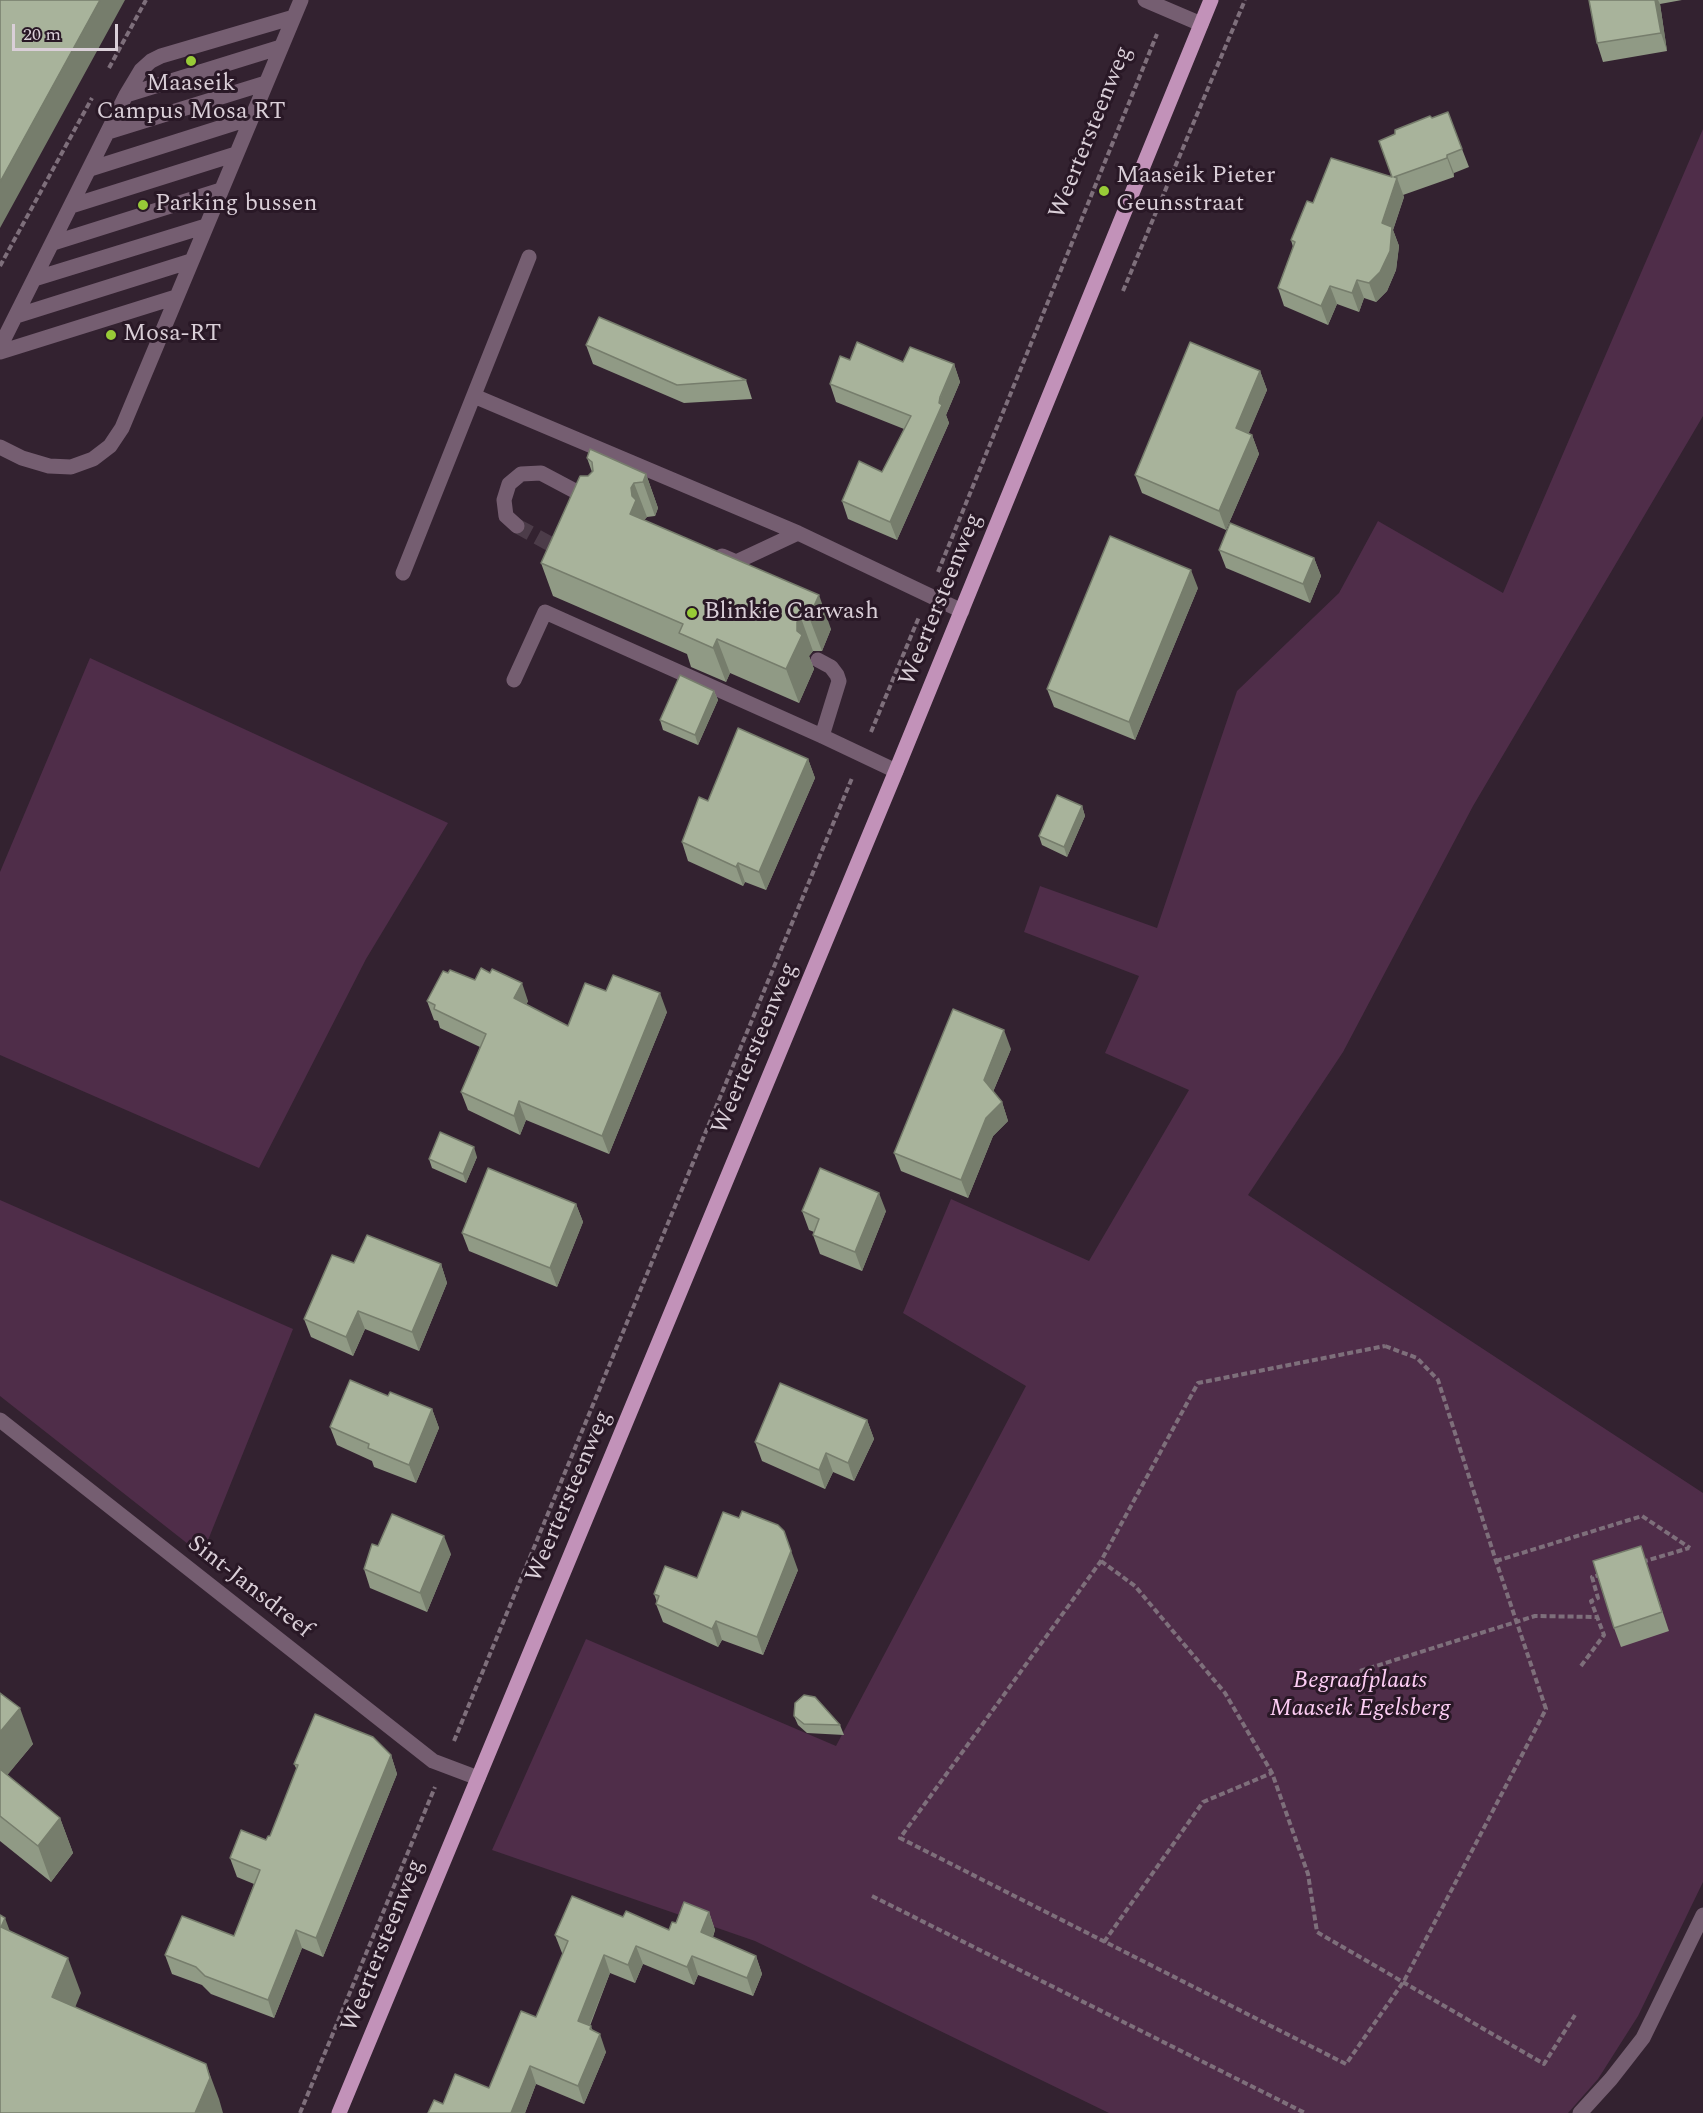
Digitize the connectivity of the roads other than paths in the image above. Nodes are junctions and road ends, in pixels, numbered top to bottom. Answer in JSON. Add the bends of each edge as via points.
{"nodes":[{"id":1,"x":301,"y":0,"type":"edge"},
{"id":2,"x":1145,"y":0,"type":"edge"},
{"id":3,"x":1211,"y":0,"type":"edge"},
{"id":4,"x":294,"y":17,"type":"junction"},
{"id":5,"x":1201,"y":24,"type":"junction"},
{"id":6,"x":281,"y":47,"type":"junction"},
{"id":7,"x":266,"y":83,"type":"junction"},
{"id":8,"x":126,"y":95,"type":"junction"},
{"id":9,"x":251,"y":118,"type":"junction"},
{"id":10,"x":108,"y":132,"type":"junction"},
{"id":11,"x":236,"y":154,"type":"junction"},
{"id":12,"x":90,"y":169,"type":"junction"},
{"id":13,"x":221,"y":190,"type":"junction"},
{"id":14,"x":72,"y":206,"type":"junction"},
{"id":15,"x":206,"y":226,"type":"junction"},
{"id":16,"x":52,"y":243,"type":"junction"},
{"id":17,"x":529,"y":256,"type":"dead end"},
{"id":18,"x":191,"y":261,"type":"junction"},
{"id":19,"x":34,"y":279,"type":"junction"},
{"id":20,"x":176,"y":297,"type":"junction"},
{"id":21,"x":16,"y":316,"type":"junction"},
{"id":22,"x":0,"y":347,"type":"edge"},
{"id":23,"x":0,"y":352,"type":"edge"},
{"id":24,"x":474,"y":396,"type":"junction"},
{"id":25,"x":0,"y":447,"type":"edge"},
{"id":26,"x":596,"y":501,"type":"edge"},
{"id":27,"x":517,"y":526,"type":"tunnel mouth"},
{"id":28,"x":798,"y":533,"type":"junction"},
{"id":29,"x":704,"y":548,"type":"edge"},
{"id":30,"x":403,"y":573,"type":"dead end"},
{"id":31,"x":962,"y":611,"type":"junction"},
{"id":32,"x":818,"y":660,"type":"dead end"},
{"id":33,"x":514,"y":680,"type":"dead end"},
{"id":34,"x":822,"y":736,"type":"junction"},
{"id":35,"x":896,"y":771,"type":"junction"},
{"id":36,"x":0,"y":1420,"type":"edge"},
{"id":37,"x":478,"y":1778,"type":"junction"},
{"id":38,"x":1703,"y":1915,"type":"edge"},
{"id":39,"x":339,"y":2113,"type":"edge"},
{"id":40,"x":1580,"y":2113,"type":"edge"}],
"edges":[{"from":1,"to":4,"type":"street"},
{"from":2,"to":5,"type":"street"},
{"from":3,"to":5,"type":"main road","name":"Weertersteenweg"},
{"from":4,"to":6,"type":"street"},
{"from":4,"to":8,"type":"street","via":[[161,56],[141,70]]},
{"from":5,"to":31,"type":"main road","name":"Weertersteenweg"},
{"from":6,"to":7,"type":"street"},
{"from":6,"to":8,"type":"street"},
{"from":7,"to":9,"type":"street"},
{"from":7,"to":10,"type":"street"},
{"from":8,"to":10,"type":"street"},
{"from":9,"to":11,"type":"street"},
{"from":9,"to":12,"type":"street"},
{"from":10,"to":12,"type":"street"},
{"from":11,"to":13,"type":"street"},
{"from":11,"to":14,"type":"street"},
{"from":12,"to":14,"type":"street"},
{"from":13,"to":15,"type":"street"},
{"from":13,"to":16,"type":"street"},
{"from":14,"to":16,"type":"street"},
{"from":15,"to":18,"type":"street"},
{"from":15,"to":19,"type":"street"},
{"from":16,"to":19,"type":"street"},
{"from":17,"to":24,"type":"street"},
{"from":18,"to":20,"type":"street"},
{"from":18,"to":21,"type":"street"},
{"from":19,"to":21,"type":"street"},
{"from":20,"to":23,"type":"street"},
{"from":20,"to":25,"type":"street","via":[[122,428],[110,446],[93,459],[71,467],[49,466]]},
{"from":21,"to":22,"type":"street"},
{"from":24,"to":28,"type":"street"},
{"from":24,"to":30,"type":"street"},
{"from":26,"to":27,"type":"street","via":[[541,472],[527,472],[509,484],[504,500],[506,516]]},
{"from":28,"to":29,"type":"street","via":[[736,562]]},
{"from":28,"to":31,"type":"street"},
{"from":31,"to":35,"type":"main road","name":"Weertersteenweg"},
{"from":32,"to":34,"type":"street","via":[[831,667],[839,681]]},
{"from":33,"to":34,"type":"street","via":[[545,612]]},
{"from":34,"to":35,"type":"street"},
{"from":35,"to":37,"type":"main road","name":"Weertersteenweg"},
{"from":36,"to":37,"type":"street","name":"Sint-Jansdreef","via":[[433,1761]]},
{"from":37,"to":39,"type":"main road","name":"Weertersteenweg"},
{"from":38,"to":40,"type":"street","via":[[1643,2038]]}]}
